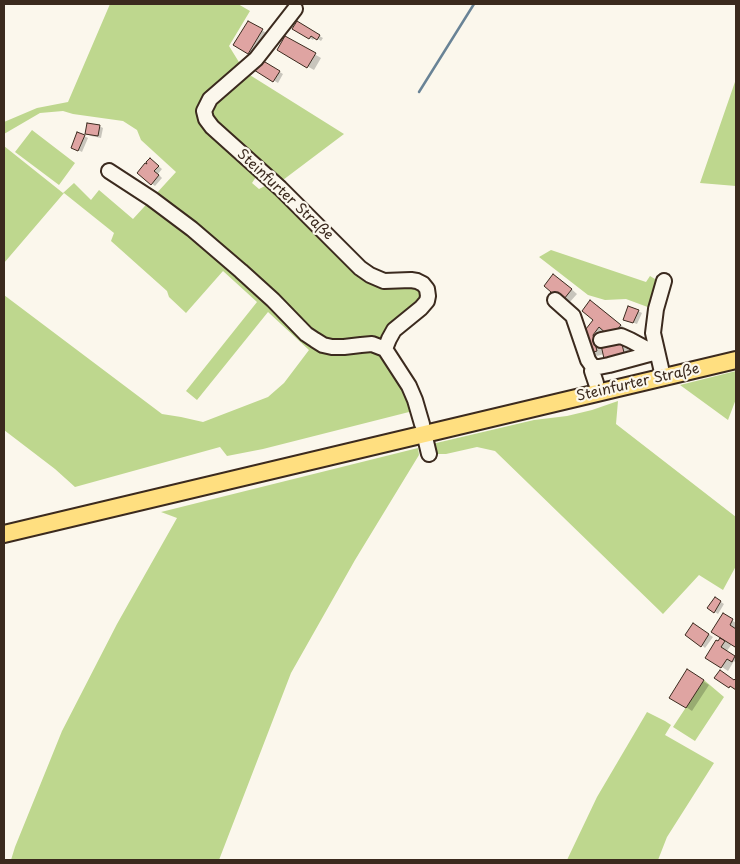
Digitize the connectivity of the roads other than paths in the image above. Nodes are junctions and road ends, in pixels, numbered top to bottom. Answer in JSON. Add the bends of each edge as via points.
{"nodes":[{"id":1,"x":295,"y":9,"type":"dead end"},
{"id":2,"x":109,"y":171,"type":"dead end"},
{"id":3,"x":664,"y":281,"type":"dead end"},
{"id":4,"x":555,"y":300,"type":"dead end"},
{"id":5,"x":601,"y":340,"type":"dead end"},
{"id":6,"x":385,"y":349,"type":"junction"},
{"id":7,"x":736,"y":350,"type":"edge"},
{"id":8,"x":658,"y":358,"type":"junction"},
{"id":9,"x":736,"y":360,"type":"edge"},
{"id":10,"x":593,"y":367,"type":"junction"},
{"id":11,"x":596,"y":383,"type":"junction"},
{"id":12,"x":423,"y":429,"type":"junction"},
{"id":13,"x":429,"y":454,"type":"dead end"},
{"id":14,"x":4,"y":523,"type":"edge"},
{"id":15,"x":4,"y":534,"type":"edge"}],
"edges":[{"from":1,"to":6,"type":"lane","name":"Steinfurter Straße","via":[[256,59],[210,99],[204,111],[206,119],[360,268],[384,281],[417,281],[427,289],[427,301],[394,330]]},
{"from":2,"to":6,"type":"lane","via":[[192,229],[315,340],[332,347],[372,344]]},
{"from":3,"to":8,"type":"lane","name":"Steinfurter Straße","via":[[653,334]]},
{"from":4,"to":10,"type":"lane","via":[[573,316]]},
{"from":5,"to":8,"type":"lane","via":[[621,336]]},
{"from":6,"to":12,"type":"lane","via":[[409,386]]},
{"from":7,"to":8,"type":"main road","name":"Steinfurter Straße"},
{"from":8,"to":10,"type":"lane"},
{"from":8,"to":11,"type":"main road","name":"Steinfurter Straße"},
{"from":9,"to":12,"type":"main road","name":"Steinfurter Straße"},
{"from":10,"to":11,"type":"lane"},
{"from":11,"to":12,"type":"main road","name":"Steinfurter Straße"},
{"from":12,"to":13,"type":"lane"},
{"from":12,"to":14,"type":"main road","name":"Steinfurter Straße"},
{"from":12,"to":15,"type":"main road","name":"Steinfurter Straße"}]}
